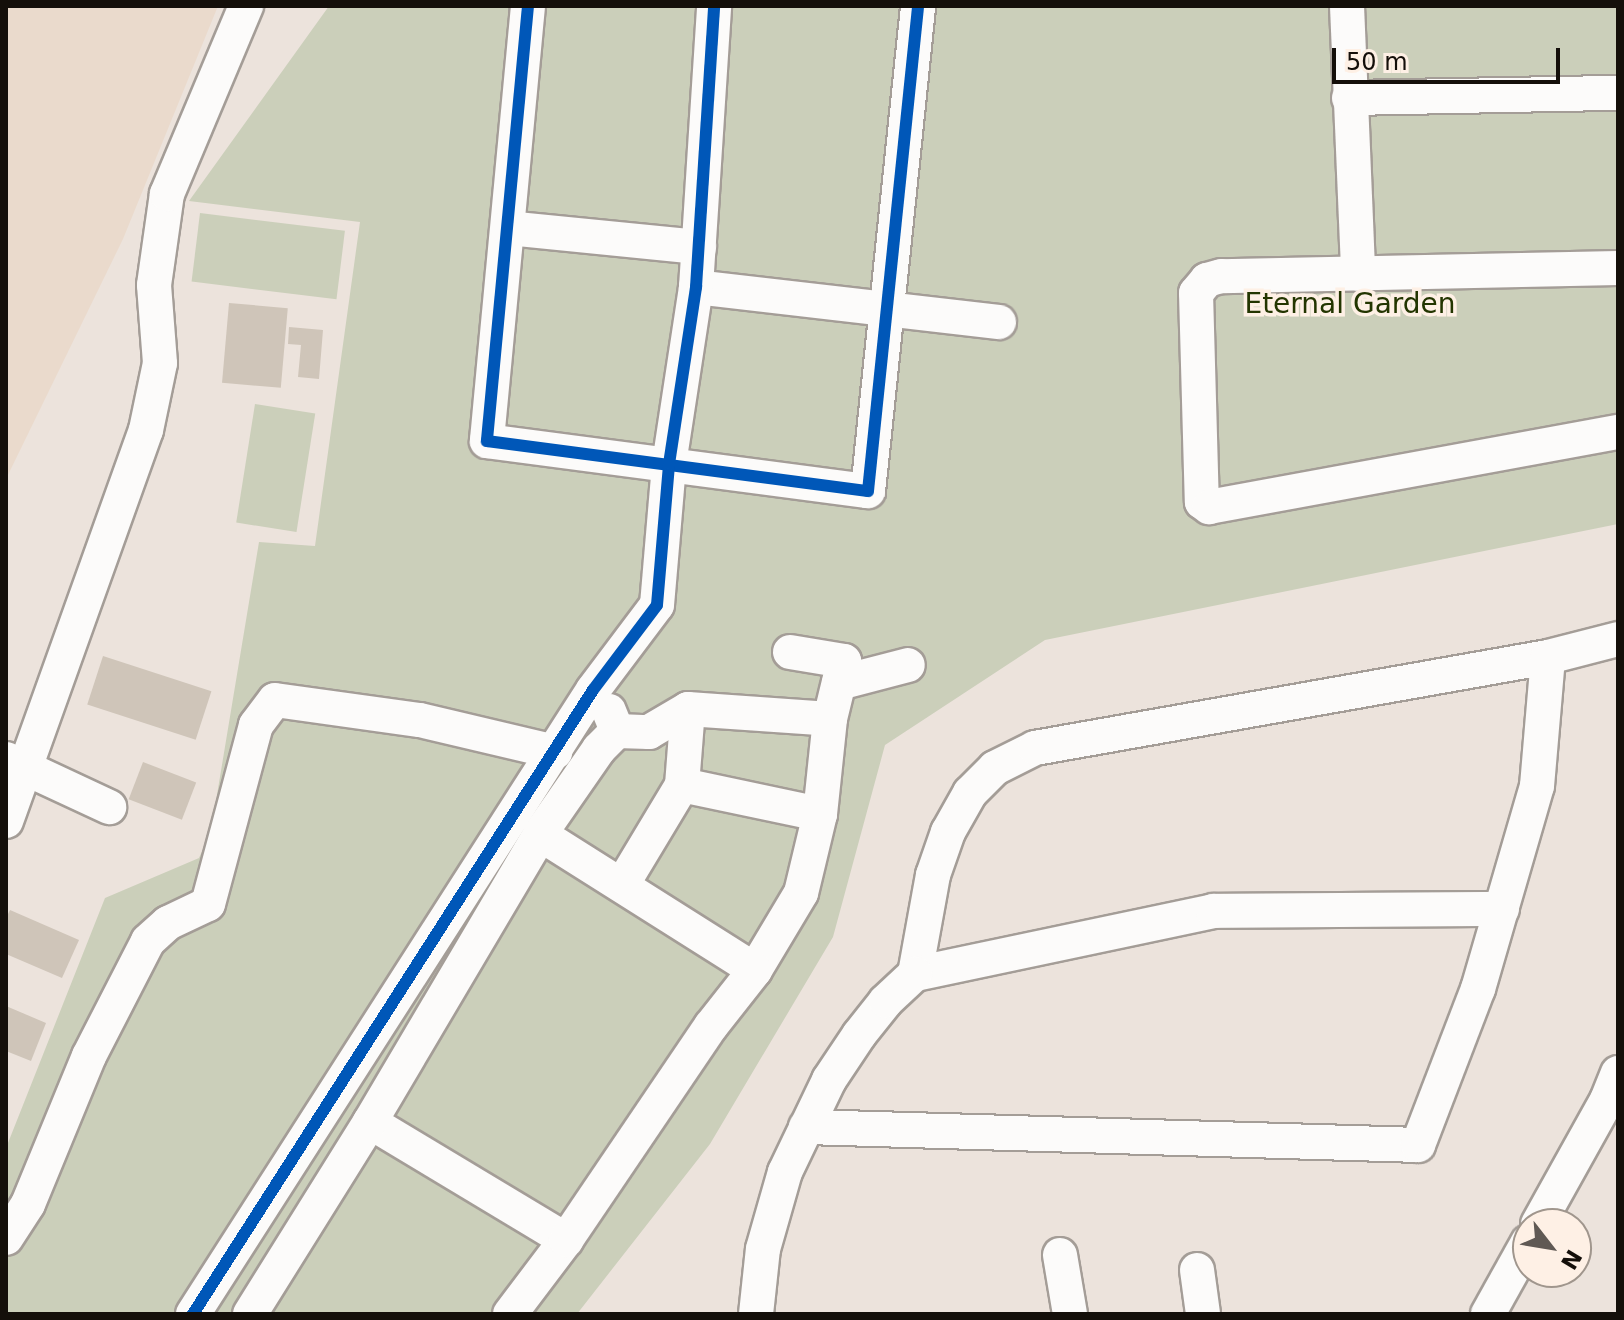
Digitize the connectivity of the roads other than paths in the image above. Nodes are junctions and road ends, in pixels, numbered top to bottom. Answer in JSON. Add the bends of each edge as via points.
{"nodes":[{"id":1,"x":246,"y":6,"type":"edge"},
{"id":2,"x":528,"y":6,"type":"edge"},
{"id":3,"x":714,"y":6,"type":"edge"},
{"id":4,"x":918,"y":6,"type":"edge"},
{"id":5,"x":1347,"y":6,"type":"edge"},
{"id":6,"x":1618,"y":93,"type":"edge"},
{"id":7,"x":1349,"y":98,"type":"junction"},
{"id":8,"x":508,"y":228,"type":"junction"},
{"id":9,"x":699,"y":247,"type":"junction"},
{"id":10,"x":1618,"y":268,"type":"edge"},
{"id":11,"x":1358,"y":274,"type":"junction"},
{"id":12,"x":696,"y":287,"type":"junction"},
{"id":13,"x":888,"y":311,"type":"junction"},
{"id":14,"x":999,"y":322,"type":"dead end"},
{"id":15,"x":1618,"y":432,"type":"edge"},
{"id":16,"x":669,"y":464,"type":"junction"},
{"id":17,"x":1618,"y":639,"type":"edge"},
{"id":18,"x":790,"y":652,"type":"dead end"},
{"id":19,"x":1548,"y":657,"type":"junction"},
{"id":20,"x":908,"y":665,"type":"dead end"},
{"id":21,"x":839,"y":683,"type":"junction"},
{"id":22,"x":593,"y":690,"type":"junction"},
{"id":23,"x":688,"y":709,"type":"junction"},
{"id":24,"x":830,"y":719,"type":"junction"},
{"id":25,"x":617,"y":731,"type":"junction"},
{"id":26,"x":555,"y":752,"type":"junction"},
{"id":27,"x":17,"y":764,"type":"edge"},
{"id":28,"x":682,"y":785,"type":"junction"},
{"id":29,"x":109,"y":807,"type":"dead end"},
{"id":30,"x":820,"y":814,"type":"junction"},
{"id":31,"x":6,"y":821,"type":"edge"},
{"id":32,"x":540,"y":834,"type":"junction"},
{"id":33,"x":622,"y":885,"type":"junction"},
{"id":34,"x":1502,"y":909,"type":"junction"},
{"id":35,"x":755,"y":970,"type":"junction"},
{"id":36,"x":915,"y":974,"type":"junction"},
{"id":37,"x":1618,"y":1073,"type":"edge"},
{"id":38,"x":370,"y":1122,"type":"junction"},
{"id":39,"x":806,"y":1127,"type":"junction"},
{"id":40,"x":1547,"y":1208,"type":"edge"},
{"id":41,"x":6,"y":1238,"type":"edge"},
{"id":42,"x":566,"y":1240,"type":"junction"},
{"id":43,"x":1060,"y":1255,"type":"dead end"},
{"id":44,"x":1197,"y":1270,"type":"dead end"},
{"id":45,"x":1512,"y":1271,"type":"edge"},
{"id":46,"x":193,"y":1314,"type":"edge"},
{"id":47,"x":250,"y":1314,"type":"edge"},
{"id":48,"x":510,"y":1314,"type":"edge"},
{"id":49,"x":756,"y":1314,"type":"edge"},
{"id":50,"x":1070,"y":1314,"type":"edge"},
{"id":51,"x":1203,"y":1314,"type":"edge"},
{"id":52,"x":1488,"y":1314,"type":"edge"}],
"edges":[{"from":1,"to":27,"type":"street","via":[[167,194],[154,285],[160,363],[146,430]]},
{"from":2,"to":8,"type":"street"},
{"from":3,"to":9,"type":"street"},
{"from":4,"to":13,"type":"street"},
{"from":5,"to":7,"type":"street"},
{"from":6,"to":7,"type":"street"},
{"from":7,"to":11,"type":"street"},
{"from":8,"to":9,"type":"street"},
{"from":8,"to":16,"type":"street","via":[[487,441]]},
{"from":9,"to":12,"type":"street"},
{"from":10,"to":11,"type":"street"},
{"from":11,"to":15,"type":"street","via":[[1221,276],[1207,280],[1196,293],[1205,505]]},
{"from":12,"to":13,"type":"street"},
{"from":12,"to":16,"type":"street"},
{"from":13,"to":14,"type":"street"},
{"from":13,"to":16,"type":"street","via":[[868,491]]},
{"from":16,"to":22,"type":"street","via":[[657,605]]},
{"from":17,"to":19,"type":"street"},
{"from":18,"to":21,"type":"street","via":[[844,661]]},
{"from":19,"to":34,"type":"street","via":[[1537,786]]},
{"from":19,"to":36,"type":"street","via":[[1035,748],[1008,761],[970,793],[948,832],[933,875]]},
{"from":20,"to":21,"type":"street"},
{"from":21,"to":24,"type":"street"},
{"from":22,"to":25,"type":"street"},
{"from":22,"to":26,"type":"street"},
{"from":23,"to":24,"type":"street"},
{"from":23,"to":25,"type":"street","via":[[649,732]]},
{"from":23,"to":28,"type":"street"},
{"from":24,"to":30,"type":"street"},
{"from":25,"to":32,"type":"street"},
{"from":26,"to":41,"type":"street","via":[[420,720],[275,700],[256,725],[208,904],[168,923],[148,941],[89,1056],[28,1204]]},
{"from":26,"to":46,"type":"street"},
{"from":27,"to":29,"type":"street"},
{"from":27,"to":31,"type":"street"},
{"from":28,"to":30,"type":"street"},
{"from":28,"to":33,"type":"street"},
{"from":30,"to":35,"type":"street","via":[[801,893]]},
{"from":32,"to":33,"type":"street"},
{"from":32,"to":38,"type":"street"},
{"from":33,"to":35,"type":"street"},
{"from":34,"to":36,"type":"street","via":[[1213,911]]},
{"from":34,"to":39,"type":"street","via":[[1478,989],[1418,1145]]},
{"from":35,"to":42,"type":"street"},
{"from":36,"to":39,"type":"street","via":[[859,1035]]},
{"from":37,"to":40,"type":"street"},
{"from":38,"to":42,"type":"street"},
{"from":38,"to":47,"type":"street"},
{"from":39,"to":49,"type":"street","via":[[785,1172],[763,1249]]},
{"from":42,"to":48,"type":"street"},
{"from":43,"to":50,"type":"street"},
{"from":44,"to":51,"type":"street"},
{"from":45,"to":52,"type":"street"}]}
